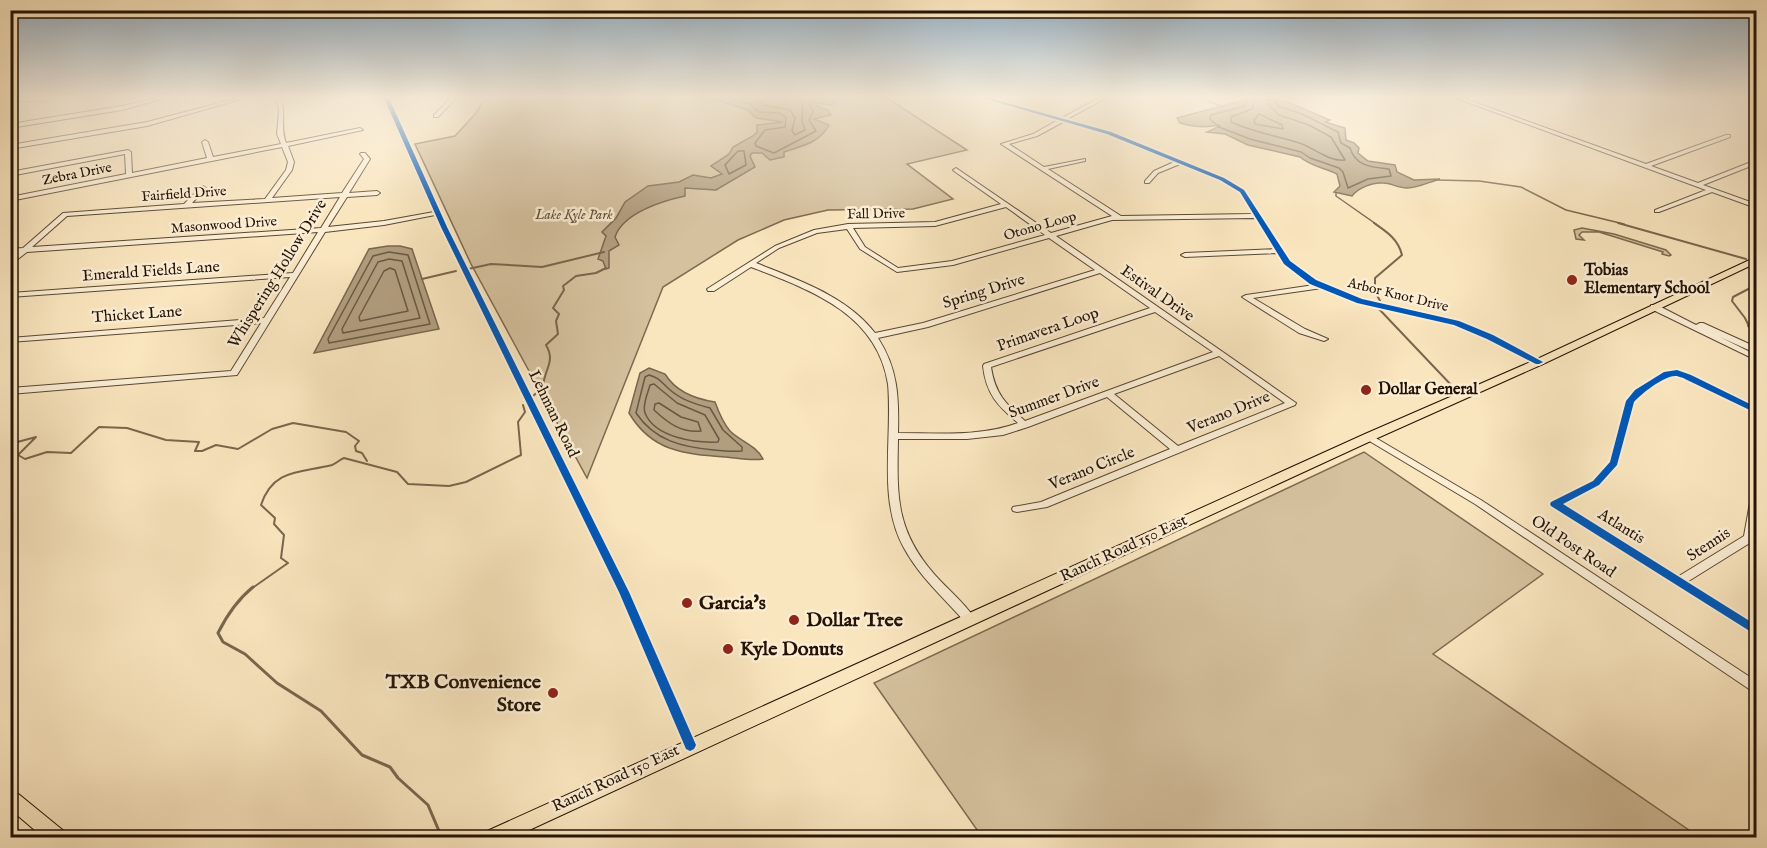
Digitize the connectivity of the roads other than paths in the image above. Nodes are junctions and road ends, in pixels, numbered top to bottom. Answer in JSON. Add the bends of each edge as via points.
{"nodes":[{"id":1,"x":66,"y":138,"type":"edge"},
{"id":2,"x":282,"y":138,"type":"edge"},
{"id":3,"x":322,"y":138,"type":"edge"},
{"id":4,"x":404,"y":138,"type":"edge"},
{"id":5,"x":1026,"y":138,"type":"edge"},
{"id":6,"x":1120,"y":138,"type":"edge"},
{"id":7,"x":1567,"y":138,"type":"edge"},
{"id":8,"x":1724,"y":138,"type":"edge"},
{"id":9,"x":205,"y":142,"type":"dead end"},
{"id":10,"x":285,"y":145,"type":"junction"},
{"id":11,"x":10,"y":147,"type":"edge"},
{"id":12,"x":363,"y":154,"type":"dead end"},
{"id":13,"x":211,"y":160,"type":"junction"},
{"id":14,"x":1083,"y":160,"type":"dead end"},
{"id":15,"x":1179,"y":162,"type":"junction"},
{"id":16,"x":1756,"y":162,"type":"edge"},
{"id":17,"x":1645,"y":166,"type":"junction"},
{"id":18,"x":1042,"y":169,"type":"junction"},
{"id":19,"x":956,"y":170,"type":"dead end"},
{"id":20,"x":10,"y":174,"type":"edge"},
{"id":21,"x":129,"y":176,"type":"junction"},
{"id":22,"x":1147,"y":182,"type":"dead end"},
{"id":23,"x":1696,"y":185,"type":"junction"},
{"id":24,"x":203,"y":188,"type":"dead end"},
{"id":25,"x":1712,"y":190,"type":"junction"},
{"id":26,"x":377,"y":193,"type":"dead end"},
{"id":27,"x":345,"y":195,"type":"junction"},
{"id":28,"x":10,"y":199,"type":"edge"},
{"id":29,"x":267,"y":200,"type":"junction"},
{"id":30,"x":187,"y":205,"type":"junction"},
{"id":31,"x":1006,"y":205,"type":"junction"},
{"id":32,"x":1756,"y":206,"type":"edge"},
{"id":33,"x":1657,"y":211,"type":"dead end"},
{"id":34,"x":437,"y":213,"type":"junction"},
{"id":35,"x":1258,"y":216,"type":"junction"},
{"id":36,"x":1120,"y":218,"type":"junction"},
{"id":37,"x":848,"y":226,"type":"junction"},
{"id":38,"x":323,"y":230,"type":"junction"},
{"id":39,"x":1050,"y":236,"type":"junction"},
{"id":40,"x":24,"y":250,"type":"junction"},
{"id":41,"x":10,"y":251,"type":"edge"},
{"id":42,"x":1279,"y":251,"type":"junction"},
{"id":43,"x":1185,"y":255,"type":"dead end"},
{"id":44,"x":1756,"y":260,"type":"edge"},
{"id":45,"x":10,"y":262,"type":"edge"},
{"id":46,"x":751,"y":264,"type":"junction"},
{"id":47,"x":1100,"y":271,"type":"junction"},
{"id":48,"x":294,"y":275,"type":"junction"},
{"id":49,"x":1321,"y":286,"type":"junction"},
{"id":50,"x":711,"y":289,"type":"dead end"},
{"id":51,"x":10,"y":295,"type":"edge"},
{"id":52,"x":1654,"y":307,"type":"junction"},
{"id":53,"x":1155,"y":309,"type":"junction"},
{"id":54,"x":1675,"y":317,"type":"junction"},
{"id":55,"x":266,"y":320,"type":"junction"},
{"id":56,"x":874,"y":336,"type":"junction"},
{"id":57,"x":1324,"y":339,"type":"dead end"},
{"id":58,"x":10,"y":340,"type":"edge"},
{"id":59,"x":1756,"y":350,"type":"edge"},
{"id":60,"x":1219,"y":353,"type":"junction"},
{"id":61,"x":1756,"y":358,"type":"edge"},
{"id":62,"x":1539,"y":362,"type":"junction"},
{"id":63,"x":10,"y":391,"type":"edge"},
{"id":64,"x":1108,"y":394,"type":"junction"},
{"id":65,"x":1293,"y":403,"type":"joint"},
{"id":66,"x":1756,"y":410,"type":"edge"},
{"id":67,"x":1025,"y":425,"type":"junction"},
{"id":68,"x":893,"y":436,"type":"junction"},
{"id":69,"x":1368,"y":437,"type":"junction"},
{"id":70,"x":1178,"y":450,"type":"junction"},
{"id":71,"x":1756,"y":497,"type":"edge"},
{"id":72,"x":1017,"y":509,"type":"dead end"},
{"id":73,"x":1753,"y":540,"type":"edge"},
{"id":74,"x":1680,"y":581,"type":"junction"},
{"id":75,"x":969,"y":620,"type":"junction"},
{"id":76,"x":1756,"y":630,"type":"edge"},
{"id":77,"x":1756,"y":687,"type":"edge"},
{"id":78,"x":690,"y":745,"type":"junction"},
{"id":79,"x":10,"y":798,"type":"edge"},
{"id":80,"x":59,"y":837,"type":"edge"},
{"id":81,"x":491,"y":837,"type":"edge"}],
"edges":[{"from":1,"to":11,"type":"street"},
{"from":2,"to":10,"type":"street"},
{"from":3,"to":10,"type":"street","name":"Zebra Drive"},
{"from":4,"to":34,"type":"street","name":"Lehman Road"},
{"from":5,"to":18,"type":"street","via":[[1004,144]]},
{"from":6,"to":15,"type":"street","name":"Arbor Knot Drive"},
{"from":7,"to":17,"type":"street"},
{"from":8,"to":17,"type":"street"},
{"from":9,"to":13,"type":"street"},
{"from":10,"to":13,"type":"street","name":"Zebra Drive"},
{"from":10,"to":29,"type":"street","via":[[291,162],[289,170]]},
{"from":12,"to":27,"type":"street","name":"Whispering Hollow Drive","via":[[367,159]]},
{"from":13,"to":21,"type":"street","name":"Zebra Drive"},
{"from":14,"to":18,"type":"street"},
{"from":15,"to":22,"type":"street","via":[[1156,172]]},
{"from":15,"to":35,"type":"street","name":"Arbor Knot Drive","via":[[1238,188]]},
{"from":16,"to":23,"type":"street"},
{"from":17,"to":23,"type":"street"},
{"from":18,"to":36,"type":"street"},
{"from":19,"to":31,"type":"street","name":"Estival Drive"},
{"from":20,"to":21,"type":"street","via":[[128,152]]},
{"from":21,"to":28,"type":"street","name":"Zebra Drive"},
{"from":23,"to":25,"type":"street"},
{"from":24,"to":30,"type":"street"},
{"from":25,"to":32,"type":"street"},
{"from":25,"to":33,"type":"street"},
{"from":26,"to":27,"type":"street","name":"Fairfield Drive"},
{"from":27,"to":29,"type":"street","name":"Fairfield Drive"},
{"from":27,"to":38,"type":"street","name":"Whispering Hollow Drive"},
{"from":29,"to":30,"type":"street","name":"Fairfield Drive"},
{"from":30,"to":40,"type":"street","name":"Fairfield Drive","via":[[65,213]]},
{"from":31,"to":37,"type":"street","name":"Fall Drive","via":[[935,224]]},
{"from":31,"to":39,"type":"street","name":"Estival Drive"},
{"from":34,"to":38,"type":"street","name":"Masonwood Drive","via":[[384,224]]},
{"from":34,"to":78,"type":"street","name":"Lehman Road","via":[[624,591]]},
{"from":35,"to":36,"type":"street","name":"Otono Loop"},
{"from":35,"to":42,"type":"street","name":"Arbor Knot Drive"},
{"from":36,"to":39,"type":"street","name":"Otono Loop"},
{"from":37,"to":39,"type":"street","name":"Otono Loop","via":[[862,248],[897,270],[953,263]]},
{"from":37,"to":46,"type":"street","name":"Fall Drive","via":[[800,237]]},
{"from":38,"to":40,"type":"street","name":"Masonwood Drive"},
{"from":38,"to":48,"type":"street","name":"Whispering Hollow Drive"},
{"from":39,"to":47,"type":"street","name":"Estival Drive"},
{"from":40,"to":41,"type":"street","name":"Masonwood Drive"},
{"from":40,"to":45,"type":"street","name":"Fairfield Drive"},
{"from":42,"to":43,"type":"street"},
{"from":42,"to":49,"type":"street","name":"Arbor Knot Drive","via":[[1290,266]]},
{"from":44,"to":52,"type":"main road","name":"Ranch Road 150 East"},
{"from":46,"to":50,"type":"street","name":"Fall Drive"},
{"from":46,"to":56,"type":"street","via":[[832,300]]},
{"from":47,"to":53,"type":"street","name":"Estival Drive"},
{"from":47,"to":56,"type":"street","name":"Spring Drive","via":[[925,325]]},
{"from":48,"to":51,"type":"street","name":"Emerald Fields Lane"},
{"from":48,"to":55,"type":"street","name":"Whispering Hollow Drive"},
{"from":49,"to":57,"type":"street","via":[[1246,297],[1302,331]]},
{"from":49,"to":62,"type":"street","name":"Arbor Knot Drive","via":[[1360,301],[1445,319]]},
{"from":52,"to":54,"type":"street"},
{"from":52,"to":62,"type":"main road","name":"Ranch Road 150 East"},
{"from":53,"to":60,"type":"street","name":"Estival Drive"},
{"from":53,"to":67,"type":"street","name":"Primavera Loop","via":[[987,366],[993,394]]},
{"from":54,"to":59,"type":"street"},
{"from":54,"to":61,"type":"street"},
{"from":55,"to":58,"type":"street","name":"Thicket Lane"},
{"from":55,"to":63,"type":"street","name":"Whispering Hollow Drive","via":[[234,373]]},
{"from":56,"to":68,"type":"street","via":[[891,376]]},
{"from":60,"to":64,"type":"street","name":"Summer Drive"},
{"from":60,"to":65,"type":"street","name":"Estival Drive"},
{"from":62,"to":69,"type":"main road","name":"Ranch Road 150 East"},
{"from":64,"to":67,"type":"street","name":"Summer Drive"},
{"from":64,"to":70,"type":"street"},
{"from":65,"to":70,"type":"street","name":"Verano Drive"},
{"from":66,"to":74,"type":"street","name":"Atlantis","via":[[1676,372],[1667,374],[1630,401],[1614,463],[1596,483],[1555,504]]},
{"from":67,"to":68,"type":"street","name":"Summer Drive","via":[[981,436]]},
{"from":68,"to":75,"type":"street","via":[[894,497],[902,534]]},
{"from":69,"to":75,"type":"main road","name":"Ranch Road 150 East"},
{"from":69,"to":77,"type":"street","name":"Old Post Road","via":[[1478,502]]},
{"from":70,"to":72,"type":"street","name":"Verano Circle","via":[[1043,505]]},
{"from":71,"to":73,"type":"street","name":"Stennis"},
{"from":73,"to":74,"type":"street","name":"Stennis"},
{"from":74,"to":76,"type":"street","name":"Atlantis"},
{"from":75,"to":78,"type":"main road","name":"Ranch Road 150 East"},
{"from":78,"to":81,"type":"main road","name":"Ranch Road 150 East"},
{"from":79,"to":80,"type":"main road"}]}
